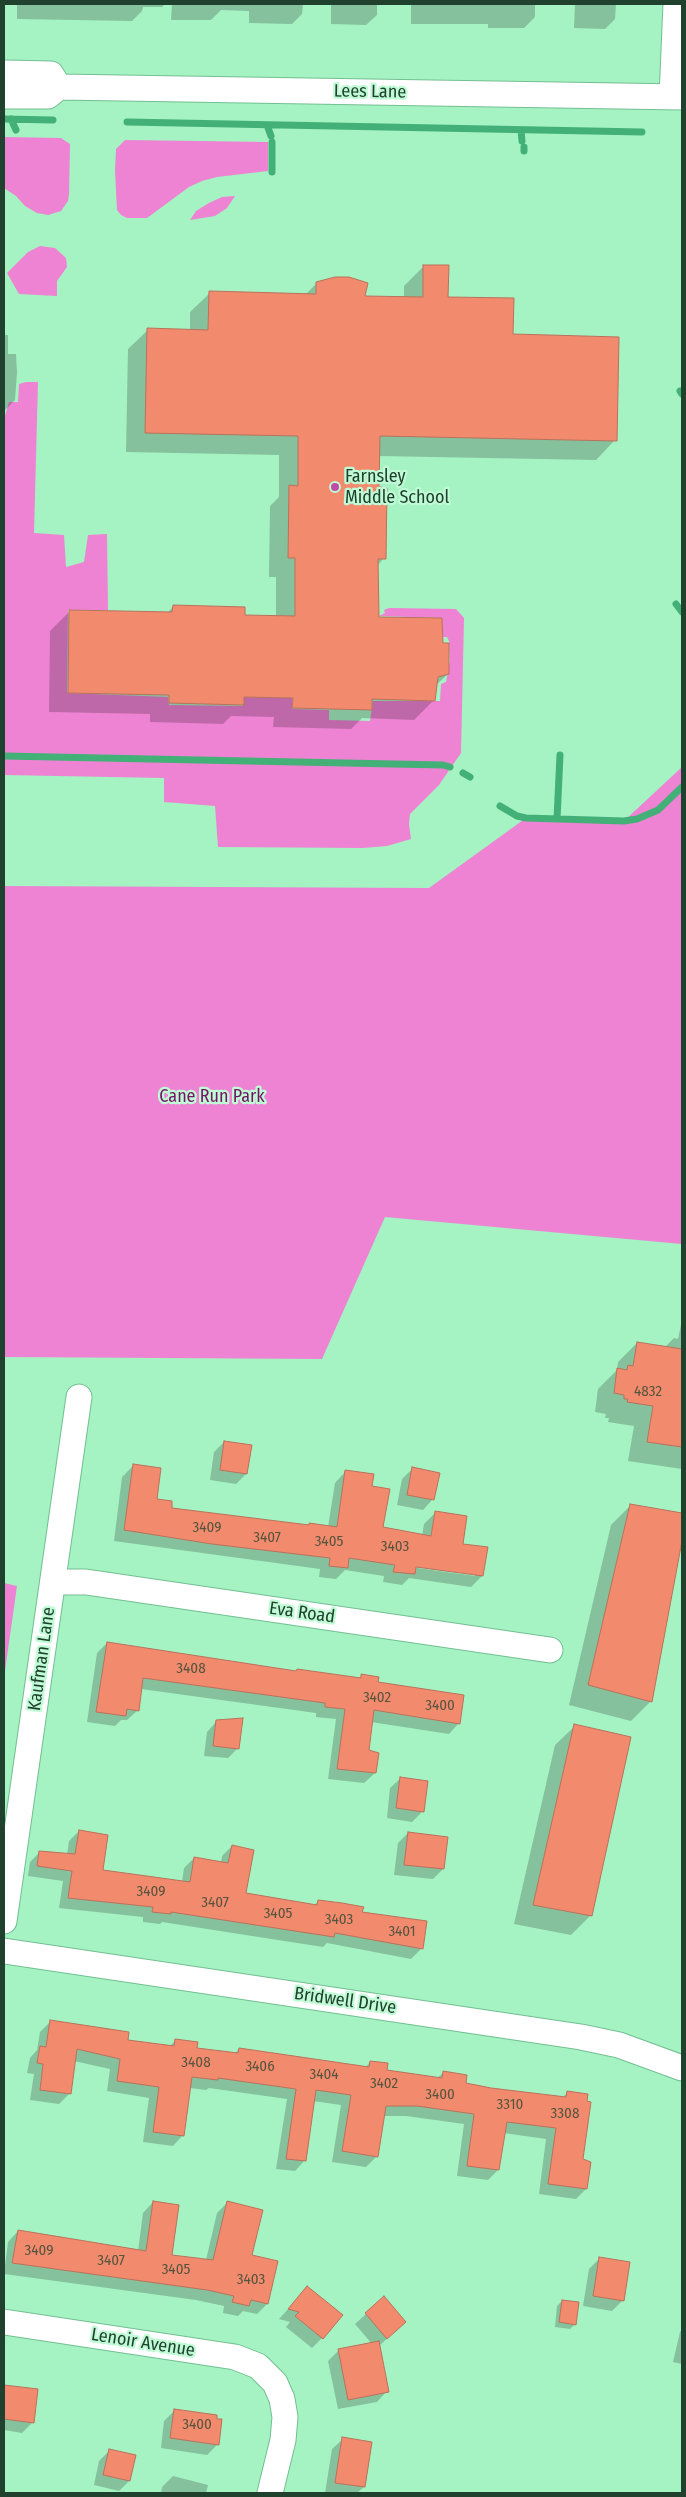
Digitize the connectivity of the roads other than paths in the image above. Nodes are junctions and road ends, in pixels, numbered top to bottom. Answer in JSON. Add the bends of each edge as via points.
{"nodes":[{"id":1,"x":676,"y":4,"type":"edge"},
{"id":2,"x":4,"y":73,"type":"edge"},
{"id":3,"x":59,"y":87,"type":"junction"},
{"id":4,"x":4,"y":96,"type":"edge"},
{"id":5,"x":677,"y":97,"type":"edge"},
{"id":6,"x":79,"y":1397,"type":"dead end"},
{"id":7,"x":53,"y":1582,"type":"junction"},
{"id":8,"x":550,"y":1650,"type":"dead end"},
{"id":9,"x":4,"y":1921,"type":"edge"},
{"id":10,"x":4,"y":1951,"type":"edge"},
{"id":11,"x":682,"y":2068,"type":"edge"},
{"id":12,"x":4,"y":2322,"type":"edge"},
{"id":13,"x":270,"y":2493,"type":"edge"}],
"edges":[{"from":1,"to":5,"type":"street"},
{"from":2,"to":3,"type":"street","via":[[51,74]]},
{"from":3,"to":4,"type":"street","name":"Lees Lane","via":[[48,96]]},
{"from":3,"to":5,"type":"street","name":"Lees Lane"},
{"from":6,"to":7,"type":"street","name":"Kaufman Lane"},
{"from":7,"to":8,"type":"street","name":"Eva Road","via":[[86,1582]]},
{"from":7,"to":9,"type":"street","name":"Kaufman Lane"},
{"from":10,"to":11,"type":"street","name":"Bridwell Drive","via":[[582,2037],[619,2045]]},
{"from":12,"to":13,"type":"street","name":"Lenoir Avenue","via":[[235,2357],[258,2366],[274,2383],[282,2399],[285,2417]]}]}
